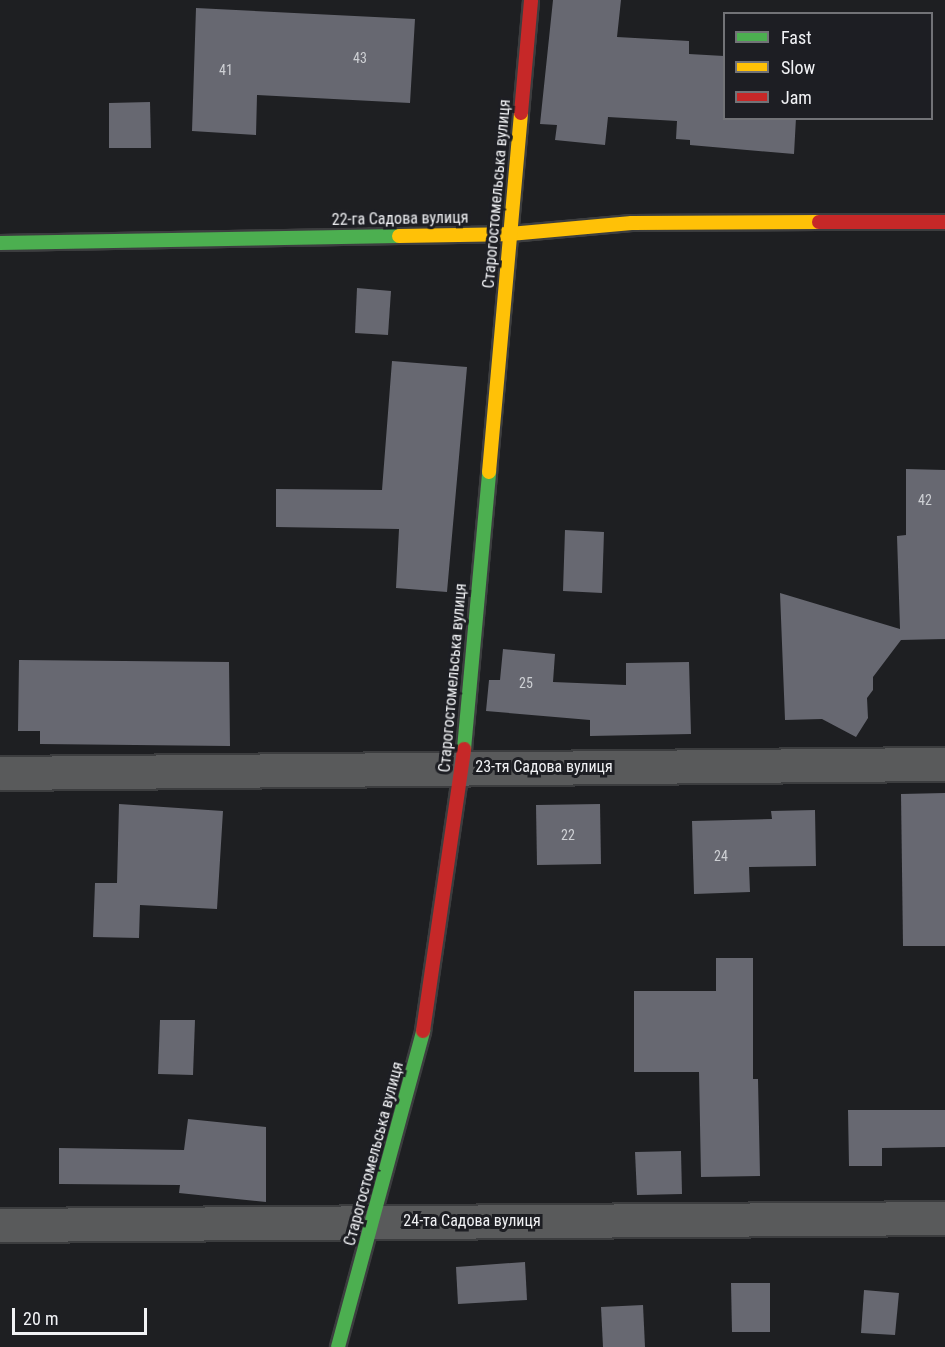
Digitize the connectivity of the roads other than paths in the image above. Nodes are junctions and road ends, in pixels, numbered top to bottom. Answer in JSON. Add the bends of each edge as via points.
{"nodes":[{"id":1,"x":531,"y":0,"type":"edge"},
{"id":2,"x":945,"y":222,"type":"edge"},
{"id":3,"x":510,"y":234,"type":"junction"},
{"id":4,"x":0,"y":243,"type":"edge"},
{"id":5,"x":945,"y":764,"type":"edge"},
{"id":6,"x":462,"y":768,"type":"junction"},
{"id":7,"x":0,"y":773,"type":"edge"},
{"id":8,"x":945,"y":1218,"type":"edge"},
{"id":9,"x":374,"y":1221,"type":"junction"},
{"id":10,"x":0,"y":1225,"type":"edge"},
{"id":11,"x":338,"y":1347,"type":"edge"}],
"edges":[{"from":1,"to":3,"type":"street","name":"Старогостомельська вулиця"},
{"from":2,"to":3,"type":"street","name":"22-га Садова вулиця","via":[[632,223]]},
{"from":3,"to":4,"type":"street","name":"22-га Садова вулиця"},
{"from":3,"to":6,"type":"street","name":"Старогостомельська вулиця"},
{"from":5,"to":6,"type":"street","name":"23-тя Садова вулиця"},
{"from":6,"to":7,"type":"street","name":"23-тя Садова вулиця"},
{"from":6,"to":9,"type":"street","name":"Старогостомельська вулиця","via":[[428,1012]]},
{"from":8,"to":9,"type":"street","name":"24-та Садова вулиця"},
{"from":9,"to":10,"type":"street","name":"24-та Садова вулиця"},
{"from":9,"to":11,"type":"street","name":"Старогостомельська вулиця"}]}
